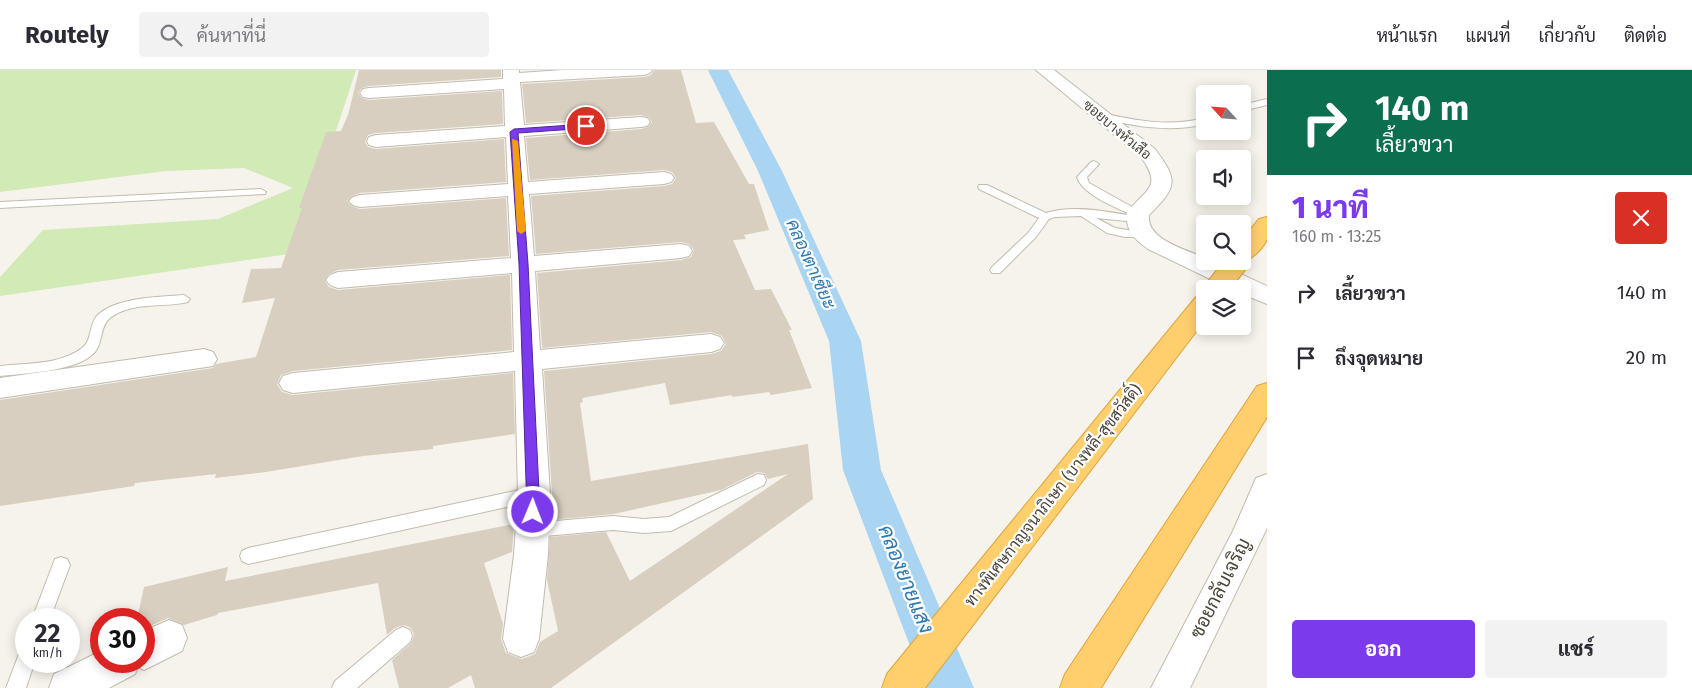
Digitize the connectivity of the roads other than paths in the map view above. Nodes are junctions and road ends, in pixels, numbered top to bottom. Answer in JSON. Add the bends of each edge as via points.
{"nodes":[{"id":1,"x":644,"y":70,"type":"edge"},
{"id":2,"x":1044,"y":70,"type":"edge"},
{"id":3,"x":512,"y":77,"type":"edge"},
{"id":4,"x":369,"y":93,"type":"dead end"},
{"id":5,"x":1267,"y":102,"type":"edge"},
{"id":6,"x":1251,"y":106,"type":"edge"},
{"id":7,"x":1102,"y":116,"type":"junction"},
{"id":8,"x":641,"y":122,"type":"dead end"},
{"id":9,"x":1196,"y":123,"type":"edge"},
{"id":10,"x":514,"y":132,"type":"junction"},
{"id":11,"x":376,"y":141,"type":"dead end"},
{"id":12,"x":1094,"y":164,"type":"dead end"},
{"id":13,"x":664,"y":178,"type":"dead end"},
{"id":14,"x":983,"y":187,"type":"dead end"},
{"id":15,"x":518,"y":190,"type":"junction"},
{"id":16,"x":261,"y":192,"type":"dead end"},
{"id":17,"x":360,"y":201,"type":"dead end"},
{"id":18,"x":0,"y":205,"type":"edge"},
{"id":19,"x":1084,"y":213,"type":"junction"},
{"id":20,"x":1045,"y":217,"type":"junction"},
{"id":21,"x":1140,"y":222,"type":"junction"},
{"id":22,"x":1267,"y":224,"type":"edge"},
{"id":23,"x":1251,"y":244,"type":"edge"},
{"id":24,"x":680,"y":251,"type":"dead end"},
{"id":25,"x":523,"y":264,"type":"junction"},
{"id":26,"x":996,"y":270,"type":"dead end"},
{"id":27,"x":1231,"y":270,"type":"edge"},
{"id":28,"x":338,"y":280,"type":"dead end"},
{"id":29,"x":1223,"y":280,"type":"edge"},
{"id":30,"x":1267,"y":296,"type":"edge"},
{"id":31,"x":184,"y":299,"type":"dead end"},
{"id":32,"x":1196,"y":314,"type":"edge"},
{"id":33,"x":712,"y":343,"type":"dead end"},
{"id":34,"x":204,"y":358,"type":"dead end"},
{"id":35,"x":528,"y":361,"type":"junction"},
{"id":36,"x":0,"y":371,"type":"edge"},
{"id":37,"x":293,"y":383,"type":"dead end"},
{"id":38,"x":0,"y":388,"type":"edge"},
{"id":39,"x":1267,"y":393,"type":"edge"},
{"id":40,"x":758,"y":480,"type":"dead end"},
{"id":41,"x":1267,"y":487,"type":"edge"},
{"id":42,"x":534,"y":494,"type":"junction"},
{"id":43,"x":533,"y":530,"type":"junction"},
{"id":44,"x":248,"y":556,"type":"dead end"},
{"id":45,"x":61,"y":565,"type":"dead end"},
{"id":46,"x":45,"y":608,"type":"edge"},
{"id":47,"x":403,"y":636,"type":"dead end"},
{"id":48,"x":521,"y":639,"type":"dead end"},
{"id":49,"x":22,"y":673,"type":"edge"},
{"id":50,"x":98,"y":673,"type":"edge"},
{"id":51,"x":16,"y":688,"type":"edge"},
{"id":52,"x":68,"y":688,"type":"edge"},
{"id":53,"x":342,"y":688,"type":"edge"},
{"id":54,"x":901,"y":688,"type":"edge"},
{"id":55,"x":1079,"y":688,"type":"edge"},
{"id":56,"x":1170,"y":688,"type":"edge"}],
"edges":[{"from":1,"to":3,"type":"street"},
{"from":2,"to":7,"type":"street","name":"ซอยบางหัวเสือ"},
{"from":3,"to":4,"type":"street"},
{"from":3,"to":10,"type":"street"},
{"from":5,"to":6,"type":"lane"},
{"from":7,"to":9,"type":"lane","via":[[1147,125]]},
{"from":7,"to":21,"type":"street","name":"ซอยบางหัวเสือ","via":[[1148,153],[1160,169],[1163,181]]},
{"from":8,"to":10,"type":"street"},
{"from":10,"to":11,"type":"street"},
{"from":10,"to":15,"type":"street"},
{"from":12,"to":21,"type":"lane","via":[[1082,177],[1084,184]]},
{"from":13,"to":15,"type":"street"},
{"from":14,"to":20,"type":"lane"},
{"from":15,"to":17,"type":"street"},
{"from":15,"to":25,"type":"street"},
{"from":16,"to":18,"type":"lane"},
{"from":19,"to":20,"type":"lane"},
{"from":19,"to":21,"type":"lane"},
{"from":19,"to":21,"type":"lane","via":[[1099,226],[1120,234]]},
{"from":20,"to":26,"type":"lane"},
{"from":21,"to":30,"type":"street","via":[[1156,244]]},
{"from":22,"to":23,"type":"highway"},
{"from":24,"to":25,"type":"street"},
{"from":25,"to":28,"type":"street"},
{"from":25,"to":35,"type":"street"},
{"from":27,"to":29,"type":"highway","bridge":true},
{"from":31,"to":36,"type":"lane","via":[[124,306],[109,313],[100,321],[95,342],[76,358]]},
{"from":32,"to":54,"type":"highway","name":"ทางพิเศษกาญจนาภิเษก (บางพลี-สุขสวัสดิ์)"},
{"from":33,"to":35,"type":"street"},
{"from":34,"to":38,"type":"street"},
{"from":35,"to":37,"type":"street"},
{"from":35,"to":42,"type":"street"},
{"from":39,"to":55,"type":"highway"},
{"from":40,"to":43,"type":"lane","via":[[671,524],[613,523]]},
{"from":41,"to":56,"type":"street","name":"ซอยกลับเจริญ","via":[[1247,537]]},
{"from":42,"to":43,"type":"street"},
{"from":42,"to":44,"type":"lane"},
{"from":43,"to":48,"type":"street"},
{"from":45,"to":46,"type":"lane"},
{"from":47,"to":53,"type":"lane"},
{"from":49,"to":51,"type":"lane"},
{"from":50,"to":52,"type":"street"}]}
